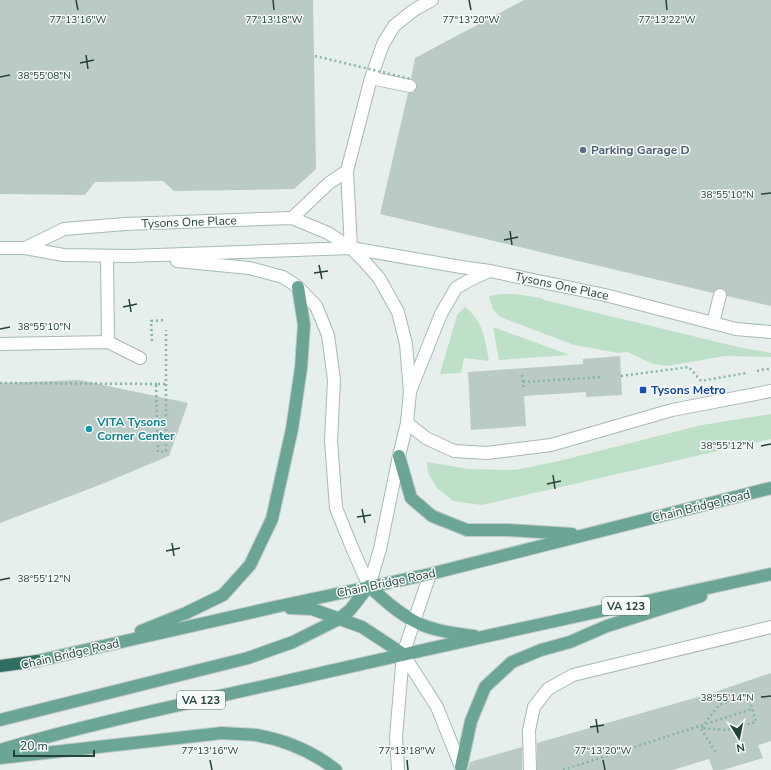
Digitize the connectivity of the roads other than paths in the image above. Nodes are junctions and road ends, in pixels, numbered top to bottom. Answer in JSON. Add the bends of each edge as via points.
{"nodes":[{"id":1,"x":432,"y":0,"type":"edge"},
{"id":2,"x":371,"y":78,"type":"junction"},
{"id":3,"x":410,"y":83,"type":"road end"},
{"id":4,"x":347,"y":171,"type":"junction"},
{"id":5,"x":292,"y":218,"type":"junction"},
{"id":6,"x":0,"y":248,"type":"edge"},
{"id":7,"x":25,"y":248,"type":"junction"},
{"id":8,"x":350,"y":248,"type":"junction"},
{"id":9,"x":107,"y":256,"type":"junction"},
{"id":10,"x":129,"y":256,"type":"junction"},
{"id":11,"x":490,"y":271,"type":"junction"},
{"id":12,"x":298,"y":287,"type":"junction"},
{"id":13,"x":720,"y":295,"type":"dead end"},
{"id":14,"x":714,"y":323,"type":"junction"},
{"id":15,"x":771,"y":332,"type":"edge"},
{"id":16,"x":108,"y":342,"type":"junction"},
{"id":17,"x":0,"y":344,"type":"edge"},
{"id":18,"x":140,"y":358,"type":"dead end"},
{"id":19,"x":771,"y":391,"type":"edge"},
{"id":20,"x":410,"y":392,"type":"junction"},
{"id":21,"x":407,"y":423,"type":"junction"},
{"id":22,"x":398,"y":456,"type":"junction"},
{"id":23,"x":771,"y":488,"type":"edge"},
{"id":24,"x":583,"y":535,"type":"junction"},
{"id":25,"x":430,"y":574,"type":"junction"},
{"id":26,"x":771,"y":574,"type":"edge"},
{"id":27,"x":370,"y":586,"type":"junction"},
{"id":28,"x":275,"y":607,"type":"junction"},
{"id":29,"x":339,"y":620,"type":"junction"},
{"id":30,"x":413,"y":621,"type":"junction"},
{"id":31,"x":771,"y":627,"type":"edge"},
{"id":32,"x":481,"y":637,"type":"junction"},
{"id":33,"x":107,"y":645,"type":"junction"},
{"id":34,"x":403,"y":654,"type":"junction"},
{"id":35,"x":37,"y":661,"type":"junction"},
{"id":36,"x":0,"y":666,"type":"edge"},
{"id":37,"x":0,"y":671,"type":"edge"},
{"id":38,"x":0,"y":720,"type":"edge"},
{"id":39,"x":0,"y":750,"type":"edge"},
{"id":40,"x":0,"y":758,"type":"edge"},
{"id":41,"x":461,"y":767,"type":"joint"},
{"id":42,"x":336,"y":770,"type":"edge"},
{"id":43,"x":398,"y":770,"type":"edge"},
{"id":44,"x":530,"y":770,"type":"edge"}],
"edges":[{"from":1,"to":2,"type":"street","via":[[394,26],[383,44]]},
{"from":2,"to":3,"type":"street"},
{"from":2,"to":4,"type":"street"},
{"from":4,"to":5,"type":"street","via":[[329,183]]},
{"from":4,"to":8,"type":"street"},
{"from":5,"to":7,"type":"street","name":"Tysons One Place","via":[[125,224],[64,229]]},
{"from":5,"to":8,"type":"street","name":"Tysons One Place","via":[[328,233]]},
{"from":6,"to":7,"type":"street","name":"Tysons One Place"},
{"from":7,"to":9,"type":"street","name":"Tysons One Place","via":[[63,255]]},
{"from":8,"to":10,"type":"street","name":"Tysons One Place"},
{"from":8,"to":11,"type":"street","name":"Tysons One Place"},
{"from":8,"to":20,"type":"street","via":[[379,278],[398,312],[406,344]]},
{"from":9,"to":10,"type":"street","name":"Tysons One Place"},
{"from":9,"to":16,"type":"street"},
{"from":10,"to":12,"type":"street","via":[[249,268],[283,277]]},
{"from":11,"to":14,"type":"street","name":"Tysons One Place","via":[[605,294]]},
{"from":11,"to":20,"type":"street","via":[[456,288],[441,314]]},
{"from":12,"to":27,"type":"street","via":[[316,306],[328,335],[334,380],[332,441],[336,508],[352,550]]},
{"from":12,"to":33,"type":"main road","via":[[304,325],[292,429],[272,518],[250,565],[223,595]]},
{"from":13,"to":14,"type":"street"},
{"from":14,"to":15,"type":"street","name":"Tysons One Place"},
{"from":16,"to":17,"type":"street"},
{"from":16,"to":18,"type":"street"},
{"from":19,"to":21,"type":"street","via":[[672,410],[551,445],[487,453],[454,451],[426,438]]},
{"from":20,"to":21,"type":"street"},
{"from":21,"to":22,"type":"street"},
{"from":22,"to":24,"type":"main road","via":[[411,498],[432,516],[467,530]]},
{"from":22,"to":27,"type":"street"},
{"from":23,"to":24,"type":"main road","name":"Chain Bridge Road"},
{"from":24,"to":25,"type":"main road","name":"Chain Bridge Road"},
{"from":25,"to":27,"type":"main road","name":"Chain Bridge Road"},
{"from":25,"to":30,"type":"street"},
{"from":26,"to":32,"type":"main road","number":"VA 123"},
{"from":26,"to":41,"type":"main road","via":[[607,626],[512,662],[485,688],[471,721]]},
{"from":27,"to":28,"type":"main road","name":"Chain Bridge Road"},
{"from":27,"to":29,"type":"main road"},
{"from":27,"to":30,"type":"main road"},
{"from":28,"to":29,"type":"main road","via":[[312,609]]},
{"from":28,"to":33,"type":"main road","name":"Chain Bridge Road"},
{"from":29,"to":34,"type":"main road","via":[[362,627]]},
{"from":29,"to":38,"type":"main road","via":[[293,642],[248,658]]},
{"from":30,"to":32,"type":"main road","via":[[442,631]]},
{"from":30,"to":34,"type":"street"},
{"from":31,"to":44,"type":"street","via":[[573,675],[548,689],[534,707],[529,730]]},
{"from":32,"to":34,"type":"main road","number":"VA 123"},
{"from":33,"to":35,"type":"main road","name":"Chain Bridge Road"},
{"from":34,"to":39,"type":"main road","number":"VA 123","via":[[61,732]]},
{"from":34,"to":41,"type":"street","via":[[437,707]]},
{"from":34,"to":43,"type":"street","via":[[396,737]]},
{"from":35,"to":36,"type":"highway"},
{"from":35,"to":37,"type":"main road","name":"Chain Bridge Road"},
{"from":40,"to":42,"type":"main road","via":[[222,733],[256,735],[288,743],[323,760]]}]}
